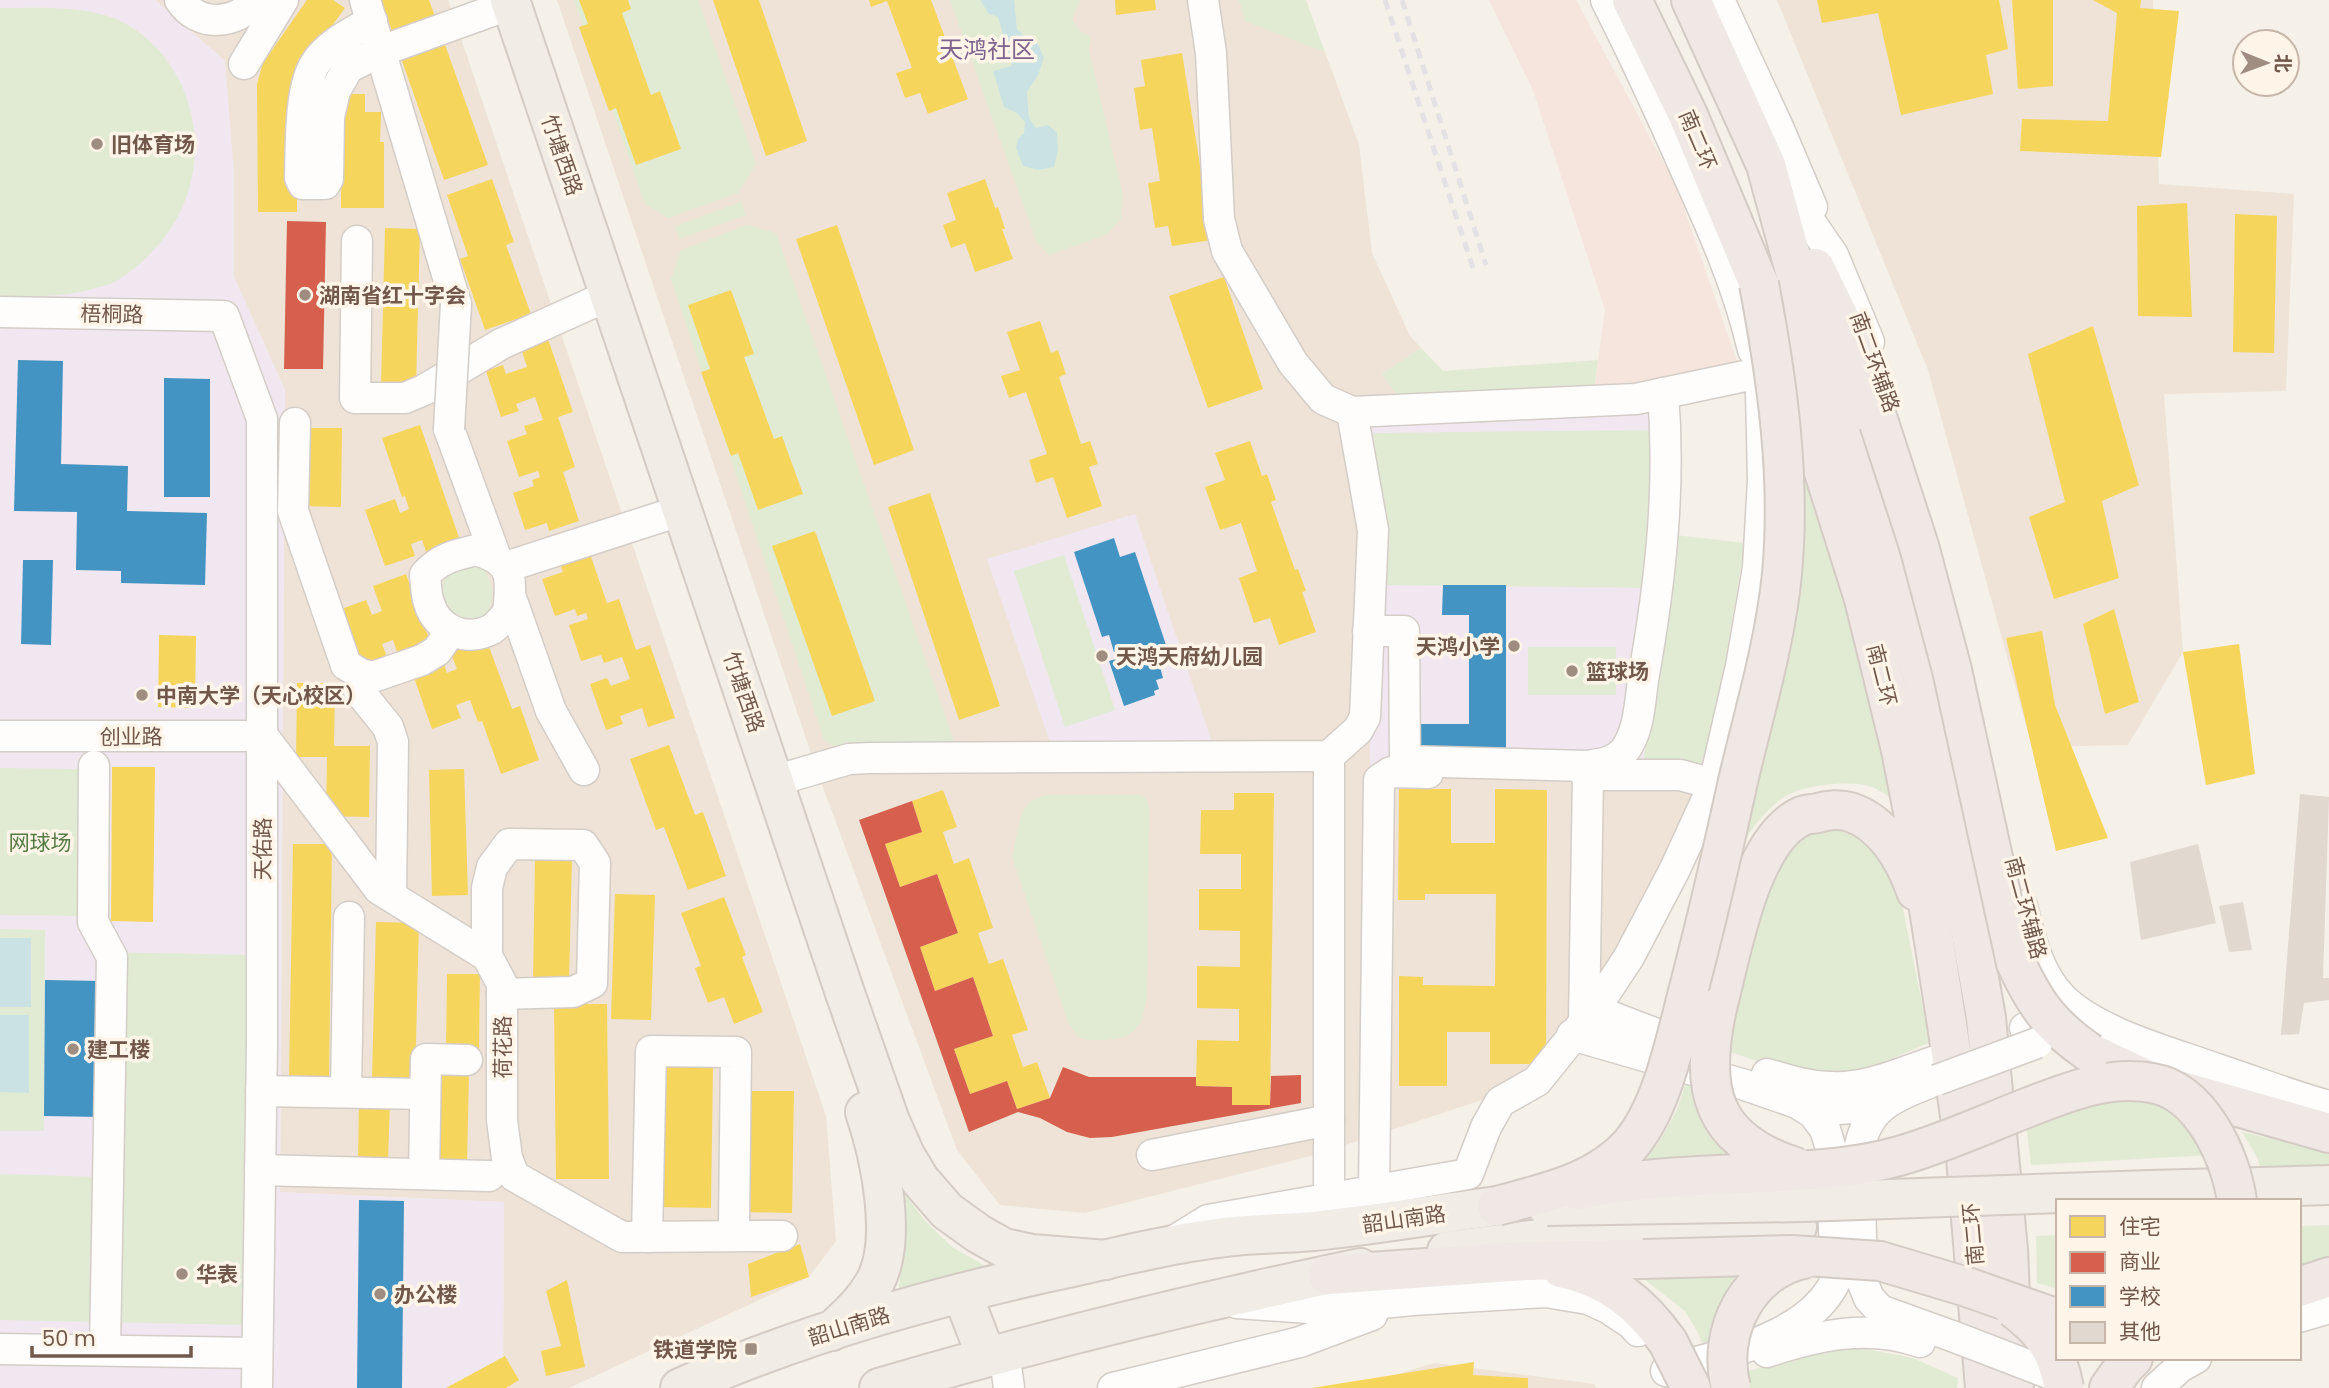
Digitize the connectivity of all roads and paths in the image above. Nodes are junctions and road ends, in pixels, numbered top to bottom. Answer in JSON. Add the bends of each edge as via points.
{"nodes":[{"id":1,"x":180,"y":0,"type":"edge"},
{"id":2,"x":256,"y":0,"type":"edge"},
{"id":3,"x":283,"y":0,"type":"edge"},
{"id":4,"x":1203,"y":0,"type":"edge"},
{"id":5,"x":1606,"y":0,"type":"edge"},
{"id":6,"x":1698,"y":1,"type":"edge"},
{"id":7,"x":496,"y":4,"type":"edge"},
{"id":8,"x":1633,"y":8,"type":"edge"},
{"id":9,"x":369,"y":10,"type":"edge"},
{"id":10,"x":381,"y":51,"type":"junction"},
{"id":11,"x":244,"y":64,"type":"dead end"},
{"id":12,"x":1766,"y":165,"type":"junction"},
{"id":13,"x":357,"y":241,"type":"dead end"},
{"id":14,"x":1833,"y":255,"type":"junction"},
{"id":15,"x":1759,"y":284,"type":"junction"},
{"id":16,"x":592,"y":303,"type":"junction"},
{"id":17,"x":0,"y":312,"type":"edge"},
{"id":18,"x":224,"y":316,"type":"joint"},
{"id":19,"x":1759,"y":376,"type":"junction"},
{"id":20,"x":1663,"y":393,"type":"junction"},
{"id":21,"x":1352,"y":412,"type":"junction"},
{"id":22,"x":295,"y":423,"type":"dead end"},
{"id":23,"x":664,"y":516,"type":"junction"},
{"id":24,"x":504,"y":572,"type":"junction"},
{"id":25,"x":1368,"y":631,"type":"junction"},
{"id":26,"x":450,"y":632,"type":"junction"},
{"id":27,"x":359,"y":691,"type":"dead end"},
{"id":28,"x":0,"y":736,"type":"edge"},
{"id":29,"x":262,"y":736,"type":"junction"},
{"id":30,"x":1329,"y":756,"type":"junction"},
{"id":31,"x":94,"y":766,"type":"dead end"},
{"id":32,"x":584,"y":770,"type":"dead end"},
{"id":33,"x":1588,"y":775,"type":"junction"},
{"id":34,"x":774,"y":781,"type":"junction"},
{"id":35,"x":1714,"y":784,"type":"junction"},
{"id":36,"x":391,"y":896,"type":"junction"},
{"id":37,"x":349,"y":917,"type":"dead end"},
{"id":38,"x":1935,"y":946,"type":"junction"},
{"id":39,"x":487,"y":956,"type":"junction"},
{"id":40,"x":502,"y":994,"type":"junction"},
{"id":41,"x":2084,"y":1015,"type":"junction"},
{"id":42,"x":1583,"y":1022,"type":"junction"},
{"id":43,"x":467,"y":1060,"type":"dead end"},
{"id":44,"x":1937,"y":1070,"type":"junction"},
{"id":45,"x":2154,"y":1083,"type":"junction"},
{"id":46,"x":261,"y":1091,"type":"junction"},
{"id":47,"x":346,"y":1092,"type":"junction"},
{"id":48,"x":425,"y":1094,"type":"junction"},
{"id":49,"x":1894,"y":1096,"type":"junction"},
{"id":50,"x":1844,"y":1098,"type":"junction"},
{"id":51,"x":1797,"y":1103,"type":"junction"},
{"id":52,"x":2329,"y":1106,"type":"edge"},
{"id":53,"x":1329,"y":1120,"type":"junction"},
{"id":54,"x":2329,"y":1133,"type":"edge"},
{"id":55,"x":1152,"y":1155,"type":"dead end"},
{"id":56,"x":1832,"y":1157,"type":"junction"},
{"id":57,"x":260,"y":1170,"type":"junction"},
{"id":58,"x":424,"y":1174,"type":"junction"},
{"id":59,"x":489,"y":1176,"type":"dead end"},
{"id":60,"x":2329,"y":1185,"type":"edge"},
{"id":61,"x":1374,"y":1190,"type":"junction"},
{"id":62,"x":2237,"y":1199,"type":"edge"},
{"id":63,"x":1497,"y":1206,"type":"junction"},
{"id":64,"x":2301,"y":1208,"type":"edge"},
{"id":65,"x":2329,"y":1208,"type":"edge"},
{"id":66,"x":1322,"y":1214,"type":"junction"},
{"id":67,"x":2056,"y":1218,"type":"edge"},
{"id":68,"x":734,"y":1226,"type":"dead end"},
{"id":69,"x":782,"y":1236,"type":"dead end"},
{"id":70,"x":647,"y":1237,"type":"junction"},
{"id":71,"x":1106,"y":1260,"type":"junction"},
{"id":72,"x":1525,"y":1261,"type":"junction"},
{"id":73,"x":1841,"y":1272,"type":"junction"},
{"id":74,"x":1328,"y":1275,"type":"junction"},
{"id":75,"x":2329,"y":1277,"type":"edge"},
{"id":76,"x":2301,"y":1286,"type":"edge"},
{"id":77,"x":962,"y":1293,"type":"junction"},
{"id":78,"x":1412,"y":1300,"type":"junction"},
{"id":79,"x":1207,"y":1301,"type":"junction"},
{"id":80,"x":2329,"y":1308,"type":"edge"},
{"id":81,"x":2301,"y":1316,"type":"edge"},
{"id":82,"x":1900,"y":1318,"type":"junction"},
{"id":83,"x":2056,"y":1319,"type":"edge"},
{"id":84,"x":1850,"y":1322,"type":"junction"},
{"id":85,"x":1794,"y":1324,"type":"junction"},
{"id":86,"x":1970,"y":1327,"type":"junction"},
{"id":87,"x":832,"y":1331,"type":"junction"},
{"id":88,"x":0,"y":1349,"type":"edge"},
{"id":89,"x":105,"y":1350,"type":"junction"},
{"id":90,"x":256,"y":1353,"type":"junction"},
{"id":91,"x":2056,"y":1357,"type":"edge"},
{"id":92,"x":2057,"y":1360,"type":"edge"},
{"id":93,"x":2131,"y":1360,"type":"edge"},
{"id":94,"x":2192,"y":1360,"type":"edge"},
{"id":95,"x":1000,"y":1365,"type":"edge"},
{"id":96,"x":1673,"y":1374,"type":"edge"},
{"id":97,"x":2054,"y":1383,"type":"edge"},
{"id":98,"x":257,"y":1388,"type":"edge"},
{"id":99,"x":680,"y":1388,"type":"edge"},
{"id":100,"x":879,"y":1388,"type":"edge"},
{"id":101,"x":1113,"y":1388,"type":"edge"},
{"id":102,"x":1731,"y":1388,"type":"edge"},
{"id":103,"x":1979,"y":1388,"type":"edge"},
{"id":104,"x":1985,"y":1388,"type":"edge"},
{"id":105,"x":2014,"y":1388,"type":"edge"},
{"id":106,"x":2091,"y":1388,"type":"edge"},
{"id":107,"x":2109,"y":1388,"type":"edge"},
{"id":108,"x":2157,"y":1388,"type":"edge"}],
"edges":[{"from":1,"to":2,"type":"street","via":[[186,9],[212,21],[248,11]]},
{"from":3,"to":11,"type":"street"},
{"from":4,"to":21,"type":"street","via":[[1211,53],[1219,219],[1227,251],[1293,363],[1324,399]]},
{"from":5,"to":19,"type":"street","via":[[1715,235],[1744,310]]},
{"from":6,"to":12,"type":"highway","name":"南二环"},
{"from":6,"to":14,"type":"street","name":"南二环辅路","via":[[1778,127]]},
{"from":7,"to":10,"type":"street"},
{"from":7,"to":16,"type":"main road","name":"竹塘西路"},
{"from":7,"to":34,"type":"main road","name":"竹塘西路"},
{"from":8,"to":15,"type":"highway","name":"南二环","via":[[1688,115]]},
{"from":9,"to":10,"type":"street"},
{"from":9,"to":10,"type":"street","via":[[314,64],[304,97],[303,184],[325,184],[328,179],[329,117],[335,91],[348,68]]},
{"from":10,"to":24,"type":"street","bridge":true,"via":[[456,304],[449,429]]},
{"from":12,"to":14,"type":"street","name":"南二环辅路"},
{"from":12,"to":45,"type":"highway","bridge":true,"via":[[1851,342],[1919,546],[1952,670],[2016,964],[2031,995],[2068,1038]]},
{"from":12,"to":105,"type":"highway","name":"南二环","via":[[1799,286],[1885,542],[1922,676],[1986,1018],[2008,1250]]},
{"from":13,"to":16,"type":"street","via":[[355,398],[405,398],[502,344]]},
{"from":14,"to":41,"type":"street","name":"南二环辅路","via":[[1884,380],[1920,495],[1956,621],[2031,943],[2061,998]]},
{"from":15,"to":19,"type":"street"},
{"from":15,"to":38,"type":"highway","name":"南二环","via":[[1786,352],[1864,599],[1901,750]]},
{"from":15,"to":63,"type":"highway","bridge":true,"via":[[1782,446],[1782,575],[1766,665],[1675,1042],[1646,1124],[1628,1146],[1603,1169],[1578,1182]]},
{"from":16,"to":23,"type":"main road","name":"竹塘西路"},
{"from":17,"to":18,"type":"street","name":"梧桐路"},
{"from":18,"to":29,"type":"street","name":"天佑路","via":[[262,419]]},
{"from":19,"to":20,"type":"street"},
{"from":19,"to":35,"type":"street","via":[[1763,480],[1758,568]]},
{"from":20,"to":21,"type":"street","via":[[1636,399]]},
{"from":20,"to":25,"type":"street","via":[[1665,517],[1657,599],[1635,728],[1624,752],[1607,764],[1586,766],[1405,761],[1404,631]]},
{"from":21,"to":25,"type":"street","via":[[1373,530]]},
{"from":22,"to":26,"type":"street","via":[[293,511],[346,665],[373,677],[430,656]]},
{"from":23,"to":24,"type":"street"},
{"from":23,"to":87,"type":"main road","name":"竹塘西路","via":[[867,1118],[880,1169],[885,1246],[877,1279],[860,1306]]},
{"from":24,"to":26,"type":"street","via":[[508,613],[492,629],[472,635]]},
{"from":24,"to":26,"type":"street","via":[[476,550],[436,563],[425,575],[434,618]]},
{"from":24,"to":32,"type":"street","via":[[551,711]]},
{"from":25,"to":30,"type":"street","via":[[1365,717],[1358,730]]},
{"from":27,"to":36,"type":"street","via":[[388,727],[393,742]]},
{"from":28,"to":29,"type":"street","name":"创业路"},
{"from":29,"to":36,"type":"street","via":[[379,889]]},
{"from":29,"to":46,"type":"street","name":"天佑路"},
{"from":30,"to":34,"type":"street","via":[[870,758],[849,759]]},
{"from":30,"to":53,"type":"street"},
{"from":31,"to":89,"type":"street","via":[[93,922],[112,957]]},
{"from":33,"to":35,"type":"street","via":[[1680,775]]},
{"from":33,"to":42,"type":"street"},
{"from":33,"to":61,"type":"street","via":[[1391,772],[1379,780]]},
{"from":34,"to":71,"type":"main road","name":"竹塘西路","via":[[890,1121],[920,1180],[947,1211],[1004,1248]]},
{"from":35,"to":42,"type":"street","via":[[1635,946]]},
{"from":36,"to":39,"type":"street"},
{"from":37,"to":47,"type":"street"},
{"from":38,"to":56,"type":"highway","bridge":true,"via":[[1900,855],[1865,817],[1845,810],[1802,816],[1765,852],[1750,885],[1710,1039],[1713,1094],[1726,1124],[1752,1148],[1780,1162]]},
{"from":38,"to":86,"type":"highway","name":"南二环","via":[[1966,1158]]},
{"from":39,"to":40,"type":"street","name":"荷花路","via":[[502,984]]},
{"from":39,"to":40,"type":"street","via":[[487,888],[492,867],[509,844],[583,845],[595,863],[592,983],[573,992]]},
{"from":40,"to":70,"type":"street","name":"荷花路","via":[[502,1120],[514,1176],[622,1237]]},
{"from":41,"to":44,"type":"street","bridge":true},
{"from":41,"to":52,"type":"street","via":[[2179,1055]]},
{"from":42,"to":50,"type":"street"},
{"from":42,"to":51,"type":"street"},
{"from":42,"to":61,"type":"street","via":[[1537,1080],[1500,1102],[1468,1174]]},
{"from":43,"to":48,"type":"street","via":[[425,1059]]},
{"from":44,"to":49,"type":"street"},
{"from":44,"to":50,"type":"street"},
{"from":45,"to":54,"type":"highway","bridge":true},
{"from":45,"to":56,"type":"highway","bridge":true,"via":[[2095,1084],[1899,1156],[1864,1164]]},
{"from":45,"to":62,"type":"highway","bridge":true,"via":[[2181,1096],[2201,1115],[2220,1143]]},
{"from":46,"to":47,"type":"street"},
{"from":46,"to":57,"type":"street","name":"天佑路"},
{"from":47,"to":48,"type":"street"},
{"from":48,"to":58,"type":"street"},
{"from":49,"to":50,"type":"street"},
{"from":49,"to":56,"type":"street","via":[[1868,1121],[1861,1136]]},
{"from":50,"to":51,"type":"street"},
{"from":50,"to":56,"type":"street"},
{"from":51,"to":56,"type":"street","via":[[1825,1129]]},
{"from":53,"to":55,"type":"street"},
{"from":53,"to":66,"type":"street"},
{"from":56,"to":63,"type":"highway","bridge":true,"via":[[1604,1184]]},
{"from":56,"to":73,"type":"street"},
{"from":57,"to":58,"type":"street"},
{"from":57,"to":90,"type":"street","name":"天佑路"},
{"from":58,"to":59,"type":"street"},
{"from":60,"to":63,"type":"main road","name":"韶山南路","bridge":true},
{"from":61,"to":66,"type":"street"},
{"from":63,"to":66,"type":"main road","name":"韶山南路"},
{"from":64,"to":65,"type":"main road"},
{"from":66,"to":71,"type":"main road","name":"韶山南路"},
{"from":67,"to":74,"type":"main road","name":"韶山南路","via":[[1553,1237],[1455,1249]]},
{"from":68,"to":70,"type":"street","via":[[736,1052],[651,1051]]},
{"from":69,"to":70,"type":"street","name":"荷花路"},
{"from":71,"to":77,"type":"main road","name":"韶山南路"},
{"from":72,"to":73,"type":"highway","bridge":true,"via":[[1752,1255]]},
{"from":72,"to":74,"type":"highway"},
{"from":72,"to":96,"type":"highway","via":[[1600,1280],[1630,1298],[1651,1319]]},
{"from":73,"to":82,"type":"street","via":[[1881,1310]]},
{"from":73,"to":84,"type":"street"},
{"from":73,"to":85,"type":"street","via":[[1829,1295]]},
{"from":73,"to":86,"type":"highway","bridge":true,"via":[[1880,1261],[1918,1271]]},
{"from":73,"to":102,"type":"highway","bridge":true,"via":[[1802,1259],[1780,1268],[1757,1286],[1740,1304],[1731,1328],[1726,1356]]},
{"from":74,"to":79,"type":"main road","name":"韶山南路"},
{"from":75,"to":76,"type":"highway"},
{"from":77,"to":87,"type":"main road","name":"韶山南路"},
{"from":77,"to":95,"type":"main road"},
{"from":78,"to":79,"type":"street","via":[[1322,1309]]},
{"from":78,"to":96,"type":"street","via":[[1546,1292],[1588,1299],[1632,1324]]},
{"from":78,"to":101,"type":"street","via":[[1300,1342]]},
{"from":79,"to":95,"type":"main road","name":"韶山南路"},
{"from":80,"to":81,"type":"street"},
{"from":82,"to":84,"type":"street"},
{"from":82,"to":86,"type":"street"},
{"from":83,"to":86,"type":"highway","bridge":true},
{"from":84,"to":85,"type":"street","via":[[1814,1316]]},
{"from":84,"to":86,"type":"street","via":[[1917,1340]]},
{"from":84,"to":96,"type":"street","via":[[1791,1344]]},
{"from":85,"to":96,"type":"street"},
{"from":86,"to":91,"type":"highway","bridge":true,"via":[[2030,1321]]},
{"from":86,"to":97,"type":"street"},
{"from":86,"to":103,"type":"highway"},
{"from":86,"to":104,"type":"highway","name":"南二环"},
{"from":87,"to":99,"type":"main road","name":"韶山南路","via":[[736,1363]]},
{"from":88,"to":89,"type":"street"},
{"from":89,"to":90,"type":"street"},
{"from":90,"to":98,"type":"street","name":"天佑路"},
{"from":92,"to":97,"type":"highway","bridge":true},
{"from":93,"to":107,"type":"highway"},
{"from":94,"to":108,"type":"street"},
{"from":95,"to":100,"type":"main road","name":"韶山南路"},
{"from":97,"to":106,"type":"street"}]}
